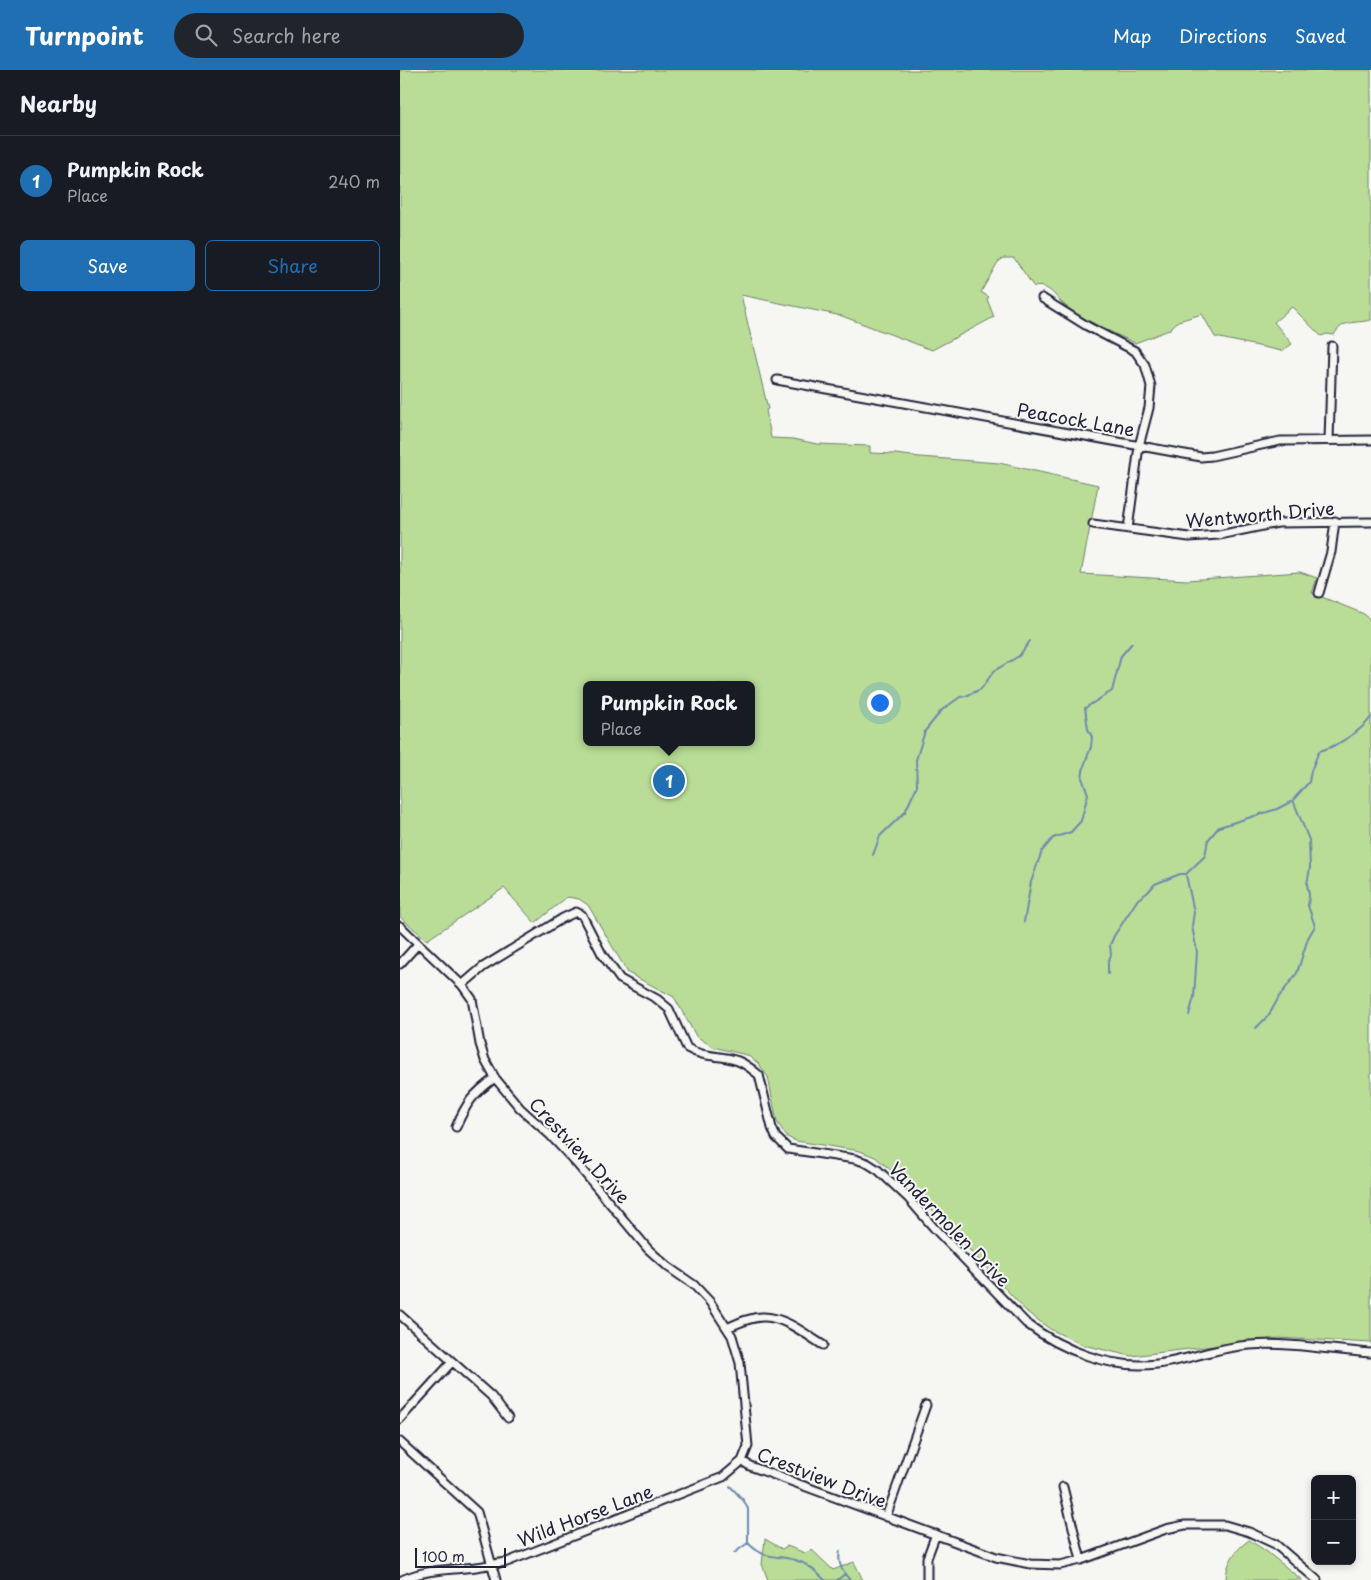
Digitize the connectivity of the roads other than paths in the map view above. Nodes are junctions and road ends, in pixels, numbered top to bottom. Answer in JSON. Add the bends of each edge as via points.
{"nodes":[{"id":1,"x":1042,"y":298,"type":"dead end"},
{"id":2,"x":1332,"y":346,"type":"dead end"},
{"id":3,"x":777,"y":380,"type":"dead end"},
{"id":4,"x":1328,"y":440,"type":"junction"},
{"id":5,"x":1371,"y":440,"type":"edge"},
{"id":6,"x":1139,"y":446,"type":"junction"},
{"id":7,"x":1335,"y":521,"type":"junction"},
{"id":8,"x":1371,"y":522,"type":"edge"},
{"id":9,"x":1093,"y":524,"type":"dead end"},
{"id":10,"x":1128,"y":529,"type":"junction"},
{"id":11,"x":1319,"y":593,"type":"dead end"},
{"id":12,"x":400,"y":926,"type":"edge"},
{"id":13,"x":418,"y":944,"type":"junction"},
{"id":14,"x":400,"y":964,"type":"edge"},
{"id":15,"x":462,"y":985,"type":"junction"},
{"id":16,"x":494,"y":1078,"type":"junction"},
{"id":17,"x":456,"y":1127,"type":"dead end"},
{"id":18,"x":400,"y":1315,"type":"edge"},
{"id":19,"x":727,"y":1328,"type":"junction"},
{"id":20,"x":822,"y":1345,"type":"dead end"},
{"id":21,"x":1371,"y":1353,"type":"edge"},
{"id":22,"x":452,"y":1362,"type":"junction"},
{"id":23,"x":926,"y":1405,"type":"dead end"},
{"id":24,"x":508,"y":1418,"type":"dead end"},
{"id":25,"x":400,"y":1419,"type":"edge"},
{"id":26,"x":400,"y":1442,"type":"edge"},
{"id":27,"x":742,"y":1461,"type":"junction"},
{"id":28,"x":1063,"y":1487,"type":"dead end"},
{"id":29,"x":886,"y":1517,"type":"junction"},
{"id":30,"x":936,"y":1534,"type":"junction"},
{"id":31,"x":1081,"y":1560,"type":"junction"},
{"id":32,"x":490,"y":1564,"type":"junction"},
{"id":33,"x":402,"y":1580,"type":"edge"},
{"id":34,"x":496,"y":1580,"type":"edge"},
{"id":35,"x":927,"y":1580,"type":"edge"},
{"id":36,"x":1317,"y":1580,"type":"edge"}],
"edges":[{"from":1,"to":6,"type":"street","via":[[1135,351],[1145,365],[1151,386]]},
{"from":2,"to":4,"type":"street"},
{"from":3,"to":6,"type":"street","name":"Peacock Lane"},
{"from":4,"to":5,"type":"street","name":"Peacock Lane"},
{"from":4,"to":6,"type":"street","name":"Peacock Lane","via":[[1273,441],[1207,457]]},
{"from":6,"to":10,"type":"street"},
{"from":7,"to":8,"type":"street","name":"Wentworth Drive"},
{"from":7,"to":10,"type":"street","name":"Wentworth Drive","via":[[1278,523],[1189,538]]},
{"from":7,"to":11,"type":"street","via":[[1331,552]]},
{"from":9,"to":10,"type":"street","name":"Wentworth Drive"},
{"from":12,"to":13,"type":"street","name":"Crestview Drive"},
{"from":13,"to":14,"type":"street"},
{"from":13,"to":15,"type":"street","name":"Crestview Drive"},
{"from":15,"to":16,"type":"street","name":"Crestview Drive","via":[[472,999],[480,1044]]},
{"from":15,"to":21,"type":"street","name":"Vandermolen Drive","via":[[482,967],[576,912],[582,916],[602,954],[620,979],[669,1009],[687,1048],[707,1057],[738,1061],[759,1075],[772,1128],[788,1150],[855,1159],[878,1170],[1026,1323],[1059,1345],[1107,1361],[1132,1365],[1157,1364],[1222,1348],[1249,1345],[1277,1344]]},
{"from":16,"to":17,"type":"street","via":[[465,1105]]},
{"from":16,"to":19,"type":"street","name":"Crestview Drive","via":[[577,1164],[648,1249],[694,1285],[710,1302]]},
{"from":18,"to":22,"type":"street"},
{"from":19,"to":20,"type":"street","via":[[764,1316],[782,1320]]},
{"from":19,"to":27,"type":"street","name":"Crestview Drive","via":[[740,1363],[748,1446]]},
{"from":22,"to":24,"type":"street","via":[[491,1396]]},
{"from":22,"to":25,"type":"street"},
{"from":23,"to":29,"type":"street"},
{"from":26,"to":32,"type":"street","via":[[477,1512]]},
{"from":27,"to":29,"type":"street","name":"Crestview Drive"},
{"from":27,"to":32,"type":"street","name":"Wild Horse Lane","via":[[723,1477],[507,1562]]},
{"from":28,"to":31,"type":"street"},
{"from":29,"to":30,"type":"street","name":"Crestview Drive"},
{"from":30,"to":31,"type":"street","name":"Crestview Drive","via":[[988,1554],[1030,1564],[1060,1565]]},
{"from":30,"to":35,"type":"street","via":[[927,1558]]},
{"from":31,"to":36,"type":"street","name":"Crestview Drive","via":[[1166,1529],[1185,1525],[1225,1525],[1275,1544]]},
{"from":32,"to":33,"type":"street","name":"Wild Horse Lane","via":[[414,1574]]},
{"from":32,"to":34,"type":"street"}]}
